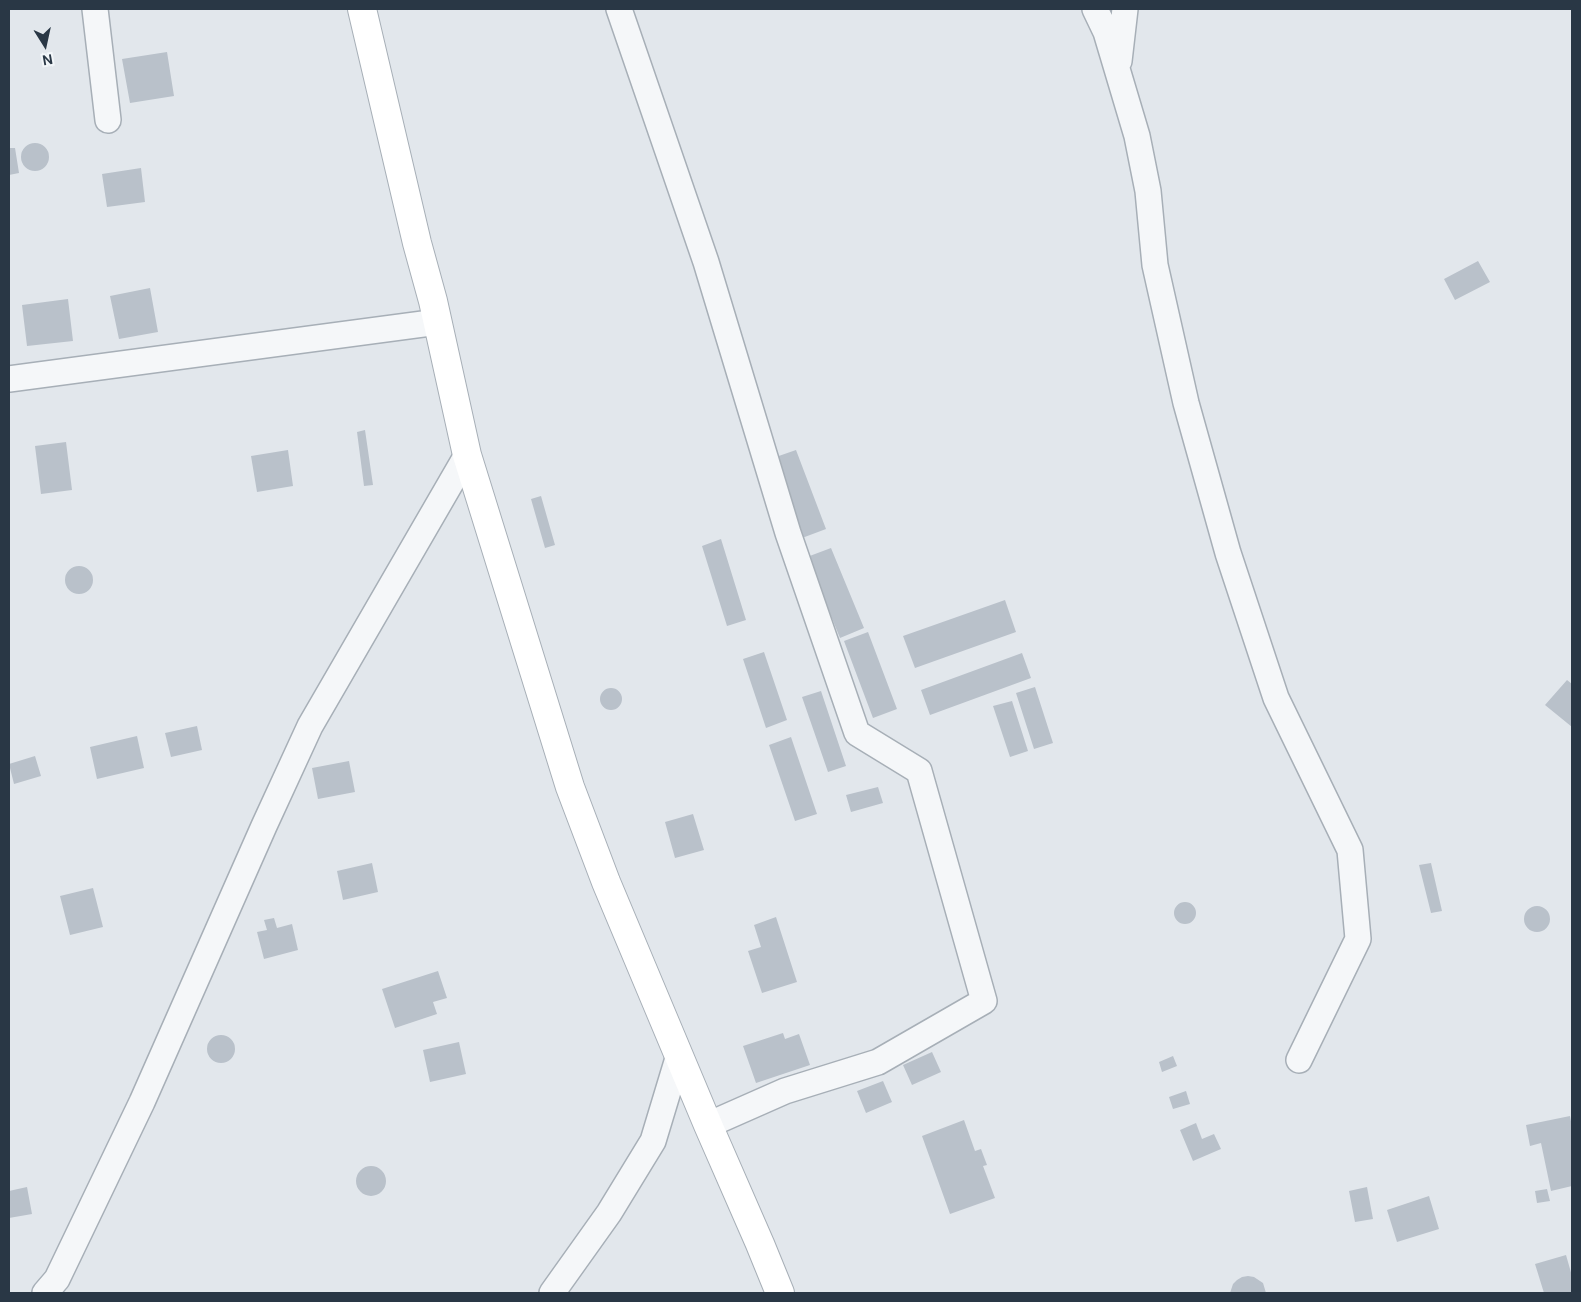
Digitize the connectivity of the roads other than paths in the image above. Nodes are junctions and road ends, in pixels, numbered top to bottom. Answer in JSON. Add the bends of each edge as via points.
{"nodes":[{"id":1,"x":95,"y":9,"type":"edge"},
{"id":2,"x":362,"y":9,"type":"edge"},
{"id":3,"x":619,"y":9,"type":"edge"},
{"id":4,"x":1095,"y":9,"type":"edge"},
{"id":5,"x":1126,"y":9,"type":"edge"},
{"id":6,"x":1117,"y":71,"type":"junction"},
{"id":7,"x":108,"y":120,"type":"dead end"},
{"id":8,"x":438,"y":322,"type":"junction"},
{"id":9,"x":9,"y":378,"type":"edge"},
{"id":10,"x":468,"y":455,"type":"junction"},
{"id":11,"x":679,"y":1055,"type":"junction"},
{"id":12,"x":1299,"y":1060,"type":"dead end"},
{"id":13,"x":708,"y":1125,"type":"junction"},
{"id":14,"x":45,"y":1293,"type":"edge"},
{"id":15,"x":552,"y":1293,"type":"edge"},
{"id":16,"x":780,"y":1293,"type":"edge"}],
"edges":[{"from":1,"to":7,"type":"street"},
{"from":2,"to":8,"type":"main road"},
{"from":3,"to":13,"type":"street","via":[[706,262],[788,533],[857,733],[919,771],[984,1001],[878,1062],[786,1092]]},
{"from":4,"to":6,"type":"street","via":[[1106,32]]},
{"from":5,"to":6,"type":"street"},
{"from":6,"to":12,"type":"street","via":[[1140,150],[1148,191],[1155,265],[1186,403],[1228,553],[1276,698],[1350,850],[1358,939]]},
{"from":8,"to":9,"type":"street"},
{"from":8,"to":10,"type":"main road"},
{"from":10,"to":11,"type":"main road","via":[[570,787]]},
{"from":10,"to":14,"type":"street","via":[[310,726],[142,1102],[57,1279]]},
{"from":11,"to":13,"type":"main road"},
{"from":11,"to":15,"type":"street","via":[[653,1141],[609,1213]]},
{"from":13,"to":16,"type":"main road"}]}
